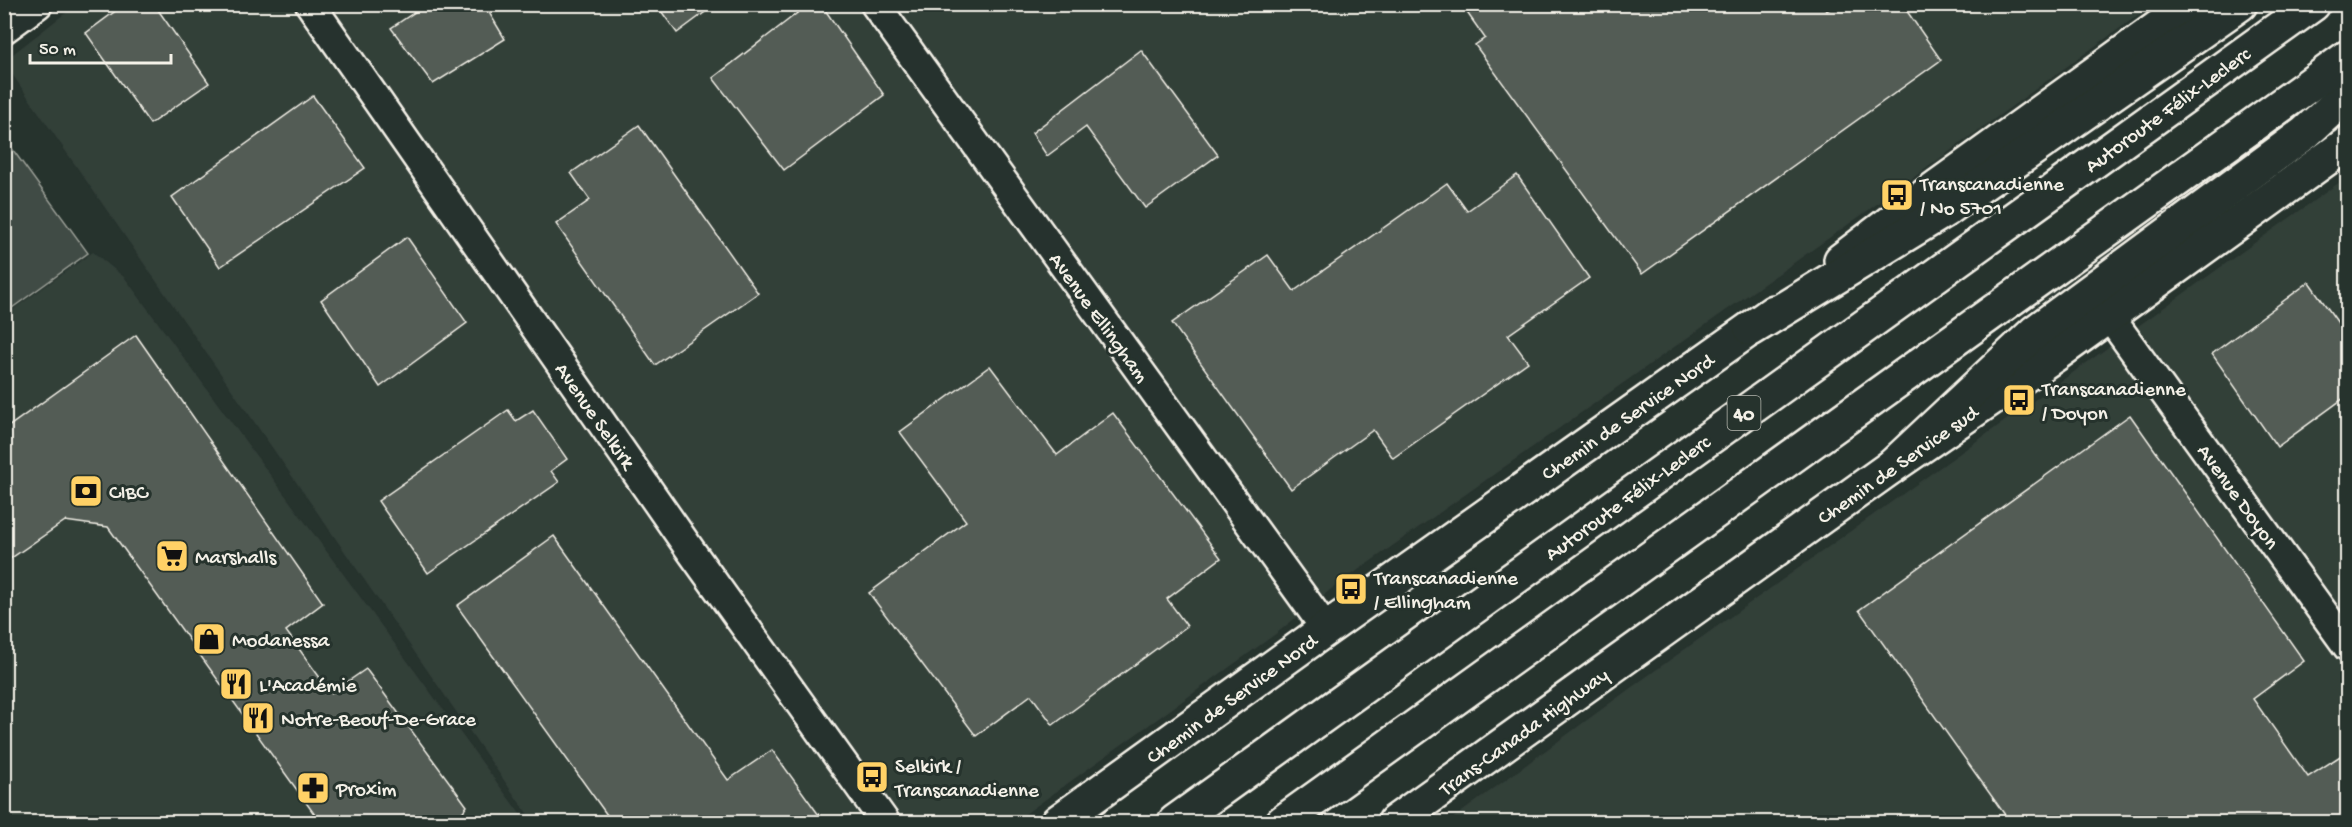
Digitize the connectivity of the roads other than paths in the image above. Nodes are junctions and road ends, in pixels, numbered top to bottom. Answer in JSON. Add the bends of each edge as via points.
{"nodes":[{"id":1,"x":38,"y":4,"type":"edge"},
{"id":2,"x":310,"y":4,"type":"edge"},
{"id":3,"x":875,"y":4,"type":"edge"},
{"id":4,"x":2191,"y":4,"type":"edge"},
{"id":5,"x":2240,"y":4,"type":"edge"},
{"id":6,"x":2313,"y":4,"type":"edge"},
{"id":7,"x":4,"y":29,"type":"edge"},
{"id":8,"x":2348,"y":57,"type":"edge"},
{"id":9,"x":2348,"y":94,"type":"edge"},
{"id":10,"x":2348,"y":143,"type":"edge"},
{"id":11,"x":2109,"y":316,"type":"junction"},
{"id":12,"x":1750,"y":329,"type":"junction"},
{"id":13,"x":1891,"y":466,"type":"junction"},
{"id":14,"x":1326,"y":629,"type":"junction"},
{"id":15,"x":2348,"y":647,"type":"edge"},
{"id":16,"x":885,"y":822,"type":"edge"},
{"id":17,"x":1058,"y":822,"type":"edge"},
{"id":18,"x":1175,"y":822,"type":"edge"},
{"id":19,"x":1283,"y":822,"type":"edge"},
{"id":20,"x":1395,"y":822,"type":"edge"}],
"edges":[{"from":1,"to":7,"type":"street"},
{"from":2,"to":16,"type":"street","name":"Avenue Selkirk","via":[[684,542]]},
{"from":3,"to":14,"type":"street","name":"Avenue Ellingham"},
{"from":4,"to":12,"type":"main road","name":"Chemin de Service Nord","via":[[1930,192]]},
{"from":5,"to":12,"type":"main road","via":[[1947,209]]},
{"from":6,"to":18,"type":"main road","name":"Autoroute Félix-Leclerc","number":"40"},
{"from":8,"to":19,"type":"main road"},
{"from":9,"to":13,"type":"main road","via":[[2305,133],[2035,332]]},
{"from":10,"to":11,"type":"main road","name":"Chemin de Service sud"},
{"from":11,"to":13,"type":"main road","name":"Chemin de Service sud"},
{"from":11,"to":15,"type":"street","name":"Avenue Doyon"},
{"from":12,"to":14,"type":"main road","name":"Chemin de Service Nord"},
{"from":13,"to":20,"type":"main road","name":"Chemin de Service sud"},
{"from":14,"to":17,"type":"main road","name":"Chemin de Service Nord"}]}
